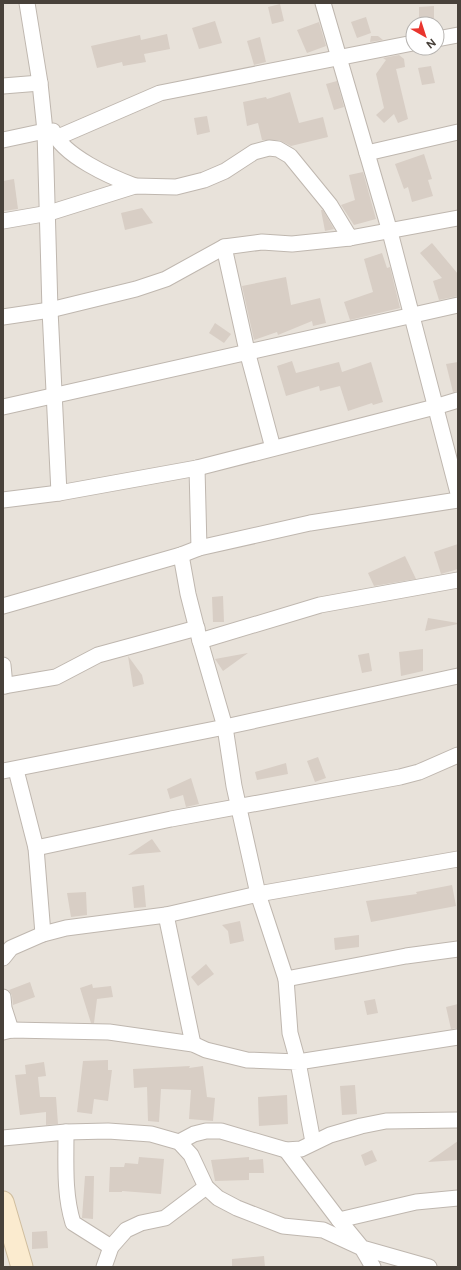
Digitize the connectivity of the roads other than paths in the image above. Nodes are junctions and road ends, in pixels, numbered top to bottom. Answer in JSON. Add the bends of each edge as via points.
{"nodes":[{"id":1,"x":27,"y":3,"type":"edge"},
{"id":2,"x":322,"y":3,"type":"edge"},
{"id":3,"x":458,"y":35,"type":"edge"},
{"id":4,"x":445,"y":37,"type":"edge"},
{"id":5,"x":405,"y":45,"type":"edge"},
{"id":6,"x":339,"y":58,"type":"junction"},
{"id":7,"x":40,"y":83,"type":"junction"},
{"id":8,"x":3,"y":86,"type":"edge"},
{"id":9,"x":458,"y":132,"type":"edge"},
{"id":10,"x":51,"y":135,"type":"junction"},
{"id":11,"x":3,"y":140,"type":"edge"},
{"id":12,"x":367,"y":153,"type":"junction"},
{"id":13,"x":135,"y":186,"type":"junction"},
{"id":14,"x":48,"y":213,"type":"junction"},
{"id":15,"x":458,"y":218,"type":"edge"},
{"id":16,"x":3,"y":221,"type":"edge"},
{"id":17,"x":390,"y":232,"type":"junction"},
{"id":18,"x":350,"y":238,"type":"junction"},
{"id":19,"x":224,"y":247,"type":"junction"},
{"id":20,"x":458,"y":305,"type":"edge"},
{"id":21,"x":50,"y":310,"type":"junction"},
{"id":22,"x":411,"y":315,"type":"junction"},
{"id":23,"x":3,"y":317,"type":"edge"},
{"id":24,"x":247,"y":351,"type":"junction"},
{"id":25,"x":55,"y":397,"type":"junction"},
{"id":26,"x":458,"y":400,"type":"edge"},
{"id":27,"x":3,"y":407,"type":"edge"},
{"id":28,"x":436,"y":408,"type":"junction"},
{"id":29,"x":273,"y":448,"type":"junction"},
{"id":30,"x":197,"y":468,"type":"junction"},
{"id":31,"x":59,"y":493,"type":"junction"},
{"id":32,"x":458,"y":493,"type":"edge"},
{"id":33,"x":3,"y":500,"type":"edge"},
{"id":34,"x":458,"y":500,"type":"edge"},
{"id":35,"x":199,"y":548,"type":"junction"},
{"id":36,"x":181,"y":555,"type":"junction"},
{"id":37,"x":458,"y":580,"type":"edge"},
{"id":38,"x":3,"y":606,"type":"edge"},
{"id":39,"x":198,"y":635,"type":"junction"},
{"id":40,"x":3,"y":665,"type":"edge"},
{"id":41,"x":458,"y":676,"type":"edge"},
{"id":42,"x":4,"y":686,"type":"edge"},
{"id":43,"x":225,"y":726,"type":"junction"},
{"id":44,"x":458,"y":755,"type":"edge"},
{"id":45,"x":10,"y":771,"type":"edge"},
{"id":46,"x":238,"y":807,"type":"junction"},
{"id":47,"x":36,"y":848,"type":"junction"},
{"id":48,"x":458,"y":859,"type":"edge"},
{"id":49,"x":258,"y":894,"type":"junction"},
{"id":50,"x":166,"y":914,"type":"junction"},
{"id":51,"x":43,"y":934,"type":"junction"},
{"id":52,"x":458,"y":949,"type":"edge"},
{"id":53,"x":3,"y":958,"type":"edge"},
{"id":54,"x":286,"y":979,"type":"junction"},
{"id":55,"x":3,"y":997,"type":"edge"},
{"id":56,"x":7,"y":1031,"type":"edge"},
{"id":57,"x":458,"y":1037,"type":"edge"},
{"id":58,"x":192,"y":1044,"type":"junction"},
{"id":59,"x":298,"y":1062,"type":"junction"},
{"id":60,"x":458,"y":1120,"type":"edge"},
{"id":61,"x":66,"y":1132,"type":"junction"},
{"id":62,"x":3,"y":1138,"type":"edge"},
{"id":63,"x":179,"y":1142,"type":"junction"},
{"id":64,"x":313,"y":1142,"type":"junction"},
{"id":65,"x":286,"y":1150,"type":"junction"},
{"id":66,"x":206,"y":1187,"type":"junction"},
{"id":67,"x":458,"y":1198,"type":"edge"},
{"id":68,"x":3,"y":1203,"type":"edge"},
{"id":69,"x":339,"y":1220,"type":"junction"},
{"id":70,"x":111,"y":1247,"type":"junction"},
{"id":71,"x":362,"y":1248,"type":"junction"},
{"id":72,"x":22,"y":1267,"type":"edge"},
{"id":73,"x":104,"y":1267,"type":"edge"},
{"id":74,"x":373,"y":1267,"type":"edge"},
{"id":75,"x":429,"y":1267,"type":"edge"}],
"edges":[{"from":1,"to":7,"type":"street"},
{"from":2,"to":6,"type":"street"},
{"from":3,"to":4,"type":"street"},
{"from":5,"to":6,"type":"street"},
{"from":6,"to":10,"type":"street","via":[[160,93]]},
{"from":6,"to":12,"type":"street"},
{"from":7,"to":8,"type":"street"},
{"from":7,"to":10,"type":"street"},
{"from":9,"to":12,"type":"street"},
{"from":10,"to":11,"type":"street"},
{"from":10,"to":13,"type":"street","via":[[106,175]]},
{"from":10,"to":14,"type":"street"},
{"from":12,"to":17,"type":"street"},
{"from":13,"to":14,"type":"street"},
{"from":13,"to":18,"type":"street","via":[[176,187],[204,180],[225,171],[254,152],[269,148],[278,149],[290,156],[308,176]]},
{"from":14,"to":16,"type":"street"},
{"from":14,"to":21,"type":"street"},
{"from":15,"to":17,"type":"street"},
{"from":17,"to":18,"type":"street"},
{"from":17,"to":22,"type":"street"},
{"from":18,"to":19,"type":"street","via":[[292,244],[262,242]]},
{"from":19,"to":21,"type":"street","via":[[166,279]]},
{"from":19,"to":24,"type":"street"},
{"from":20,"to":22,"type":"street"},
{"from":21,"to":23,"type":"street"},
{"from":21,"to":25,"type":"street"},
{"from":22,"to":24,"type":"street"},
{"from":22,"to":28,"type":"street"},
{"from":24,"to":25,"type":"street"},
{"from":24,"to":29,"type":"street"},
{"from":25,"to":27,"type":"street"},
{"from":25,"to":31,"type":"street"},
{"from":26,"to":28,"type":"street"},
{"from":28,"to":29,"type":"street"},
{"from":28,"to":32,"type":"street"},
{"from":29,"to":30,"type":"street"},
{"from":30,"to":31,"type":"street"},
{"from":30,"to":35,"type":"street"},
{"from":31,"to":33,"type":"street"},
{"from":34,"to":35,"type":"street","via":[[310,523]]},
{"from":35,"to":36,"type":"street"},
{"from":36,"to":38,"type":"street"},
{"from":36,"to":39,"type":"street"},
{"from":37,"to":39,"type":"street","via":[[320,605]]},
{"from":39,"to":42,"type":"street","via":[[98,655],[56,677]]},
{"from":39,"to":43,"type":"street"},
{"from":40,"to":42,"type":"street"},
{"from":41,"to":43,"type":"street"},
{"from":43,"to":45,"type":"street"},
{"from":43,"to":46,"type":"street"},
{"from":44,"to":46,"type":"street","via":[[419,772],[400,777]]},
{"from":45,"to":47,"type":"street"},
{"from":46,"to":47,"type":"street","via":[[132,826]]},
{"from":46,"to":49,"type":"street"},
{"from":47,"to":51,"type":"street"},
{"from":48,"to":49,"type":"street"},
{"from":49,"to":50,"type":"street"},
{"from":49,"to":54,"type":"street"},
{"from":50,"to":51,"type":"street","via":[[66,928]]},
{"from":50,"to":58,"type":"street"},
{"from":51,"to":53,"type":"street","via":[[12,948]]},
{"from":52,"to":54,"type":"street","via":[[406,956]]},
{"from":54,"to":59,"type":"street","via":[[290,1033]]},
{"from":55,"to":56,"type":"street"},
{"from":56,"to":58,"type":"street","via":[[109,1032]]},
{"from":57,"to":59,"type":"street"},
{"from":58,"to":59,"type":"street","via":[[247,1060]]},
{"from":59,"to":64,"type":"street"},
{"from":60,"to":64,"type":"street","via":[[386,1121],[361,1126]]},
{"from":61,"to":62,"type":"street"},
{"from":61,"to":63,"type":"street","via":[[151,1134]]},
{"from":61,"to":70,"type":"street","via":[[66,1182],[73,1223]]},
{"from":63,"to":65,"type":"street","via":[[194,1134],[221,1131]]},
{"from":63,"to":66,"type":"street","via":[[191,1155]]},
{"from":64,"to":65,"type":"street","via":[[301,1149]]},
{"from":65,"to":69,"type":"street"},
{"from":66,"to":70,"type":"street","via":[[165,1218],[141,1223],[126,1230]]},
{"from":66,"to":71,"type":"street","via":[[218,1198],[237,1208],[283,1226],[323,1230]]},
{"from":67,"to":69,"type":"street","via":[[416,1202]]},
{"from":68,"to":72,"type":"street"},
{"from":69,"to":71,"type":"street"},
{"from":70,"to":73,"type":"street"},
{"from":71,"to":74,"type":"street"},
{"from":71,"to":75,"type":"street"}]}
